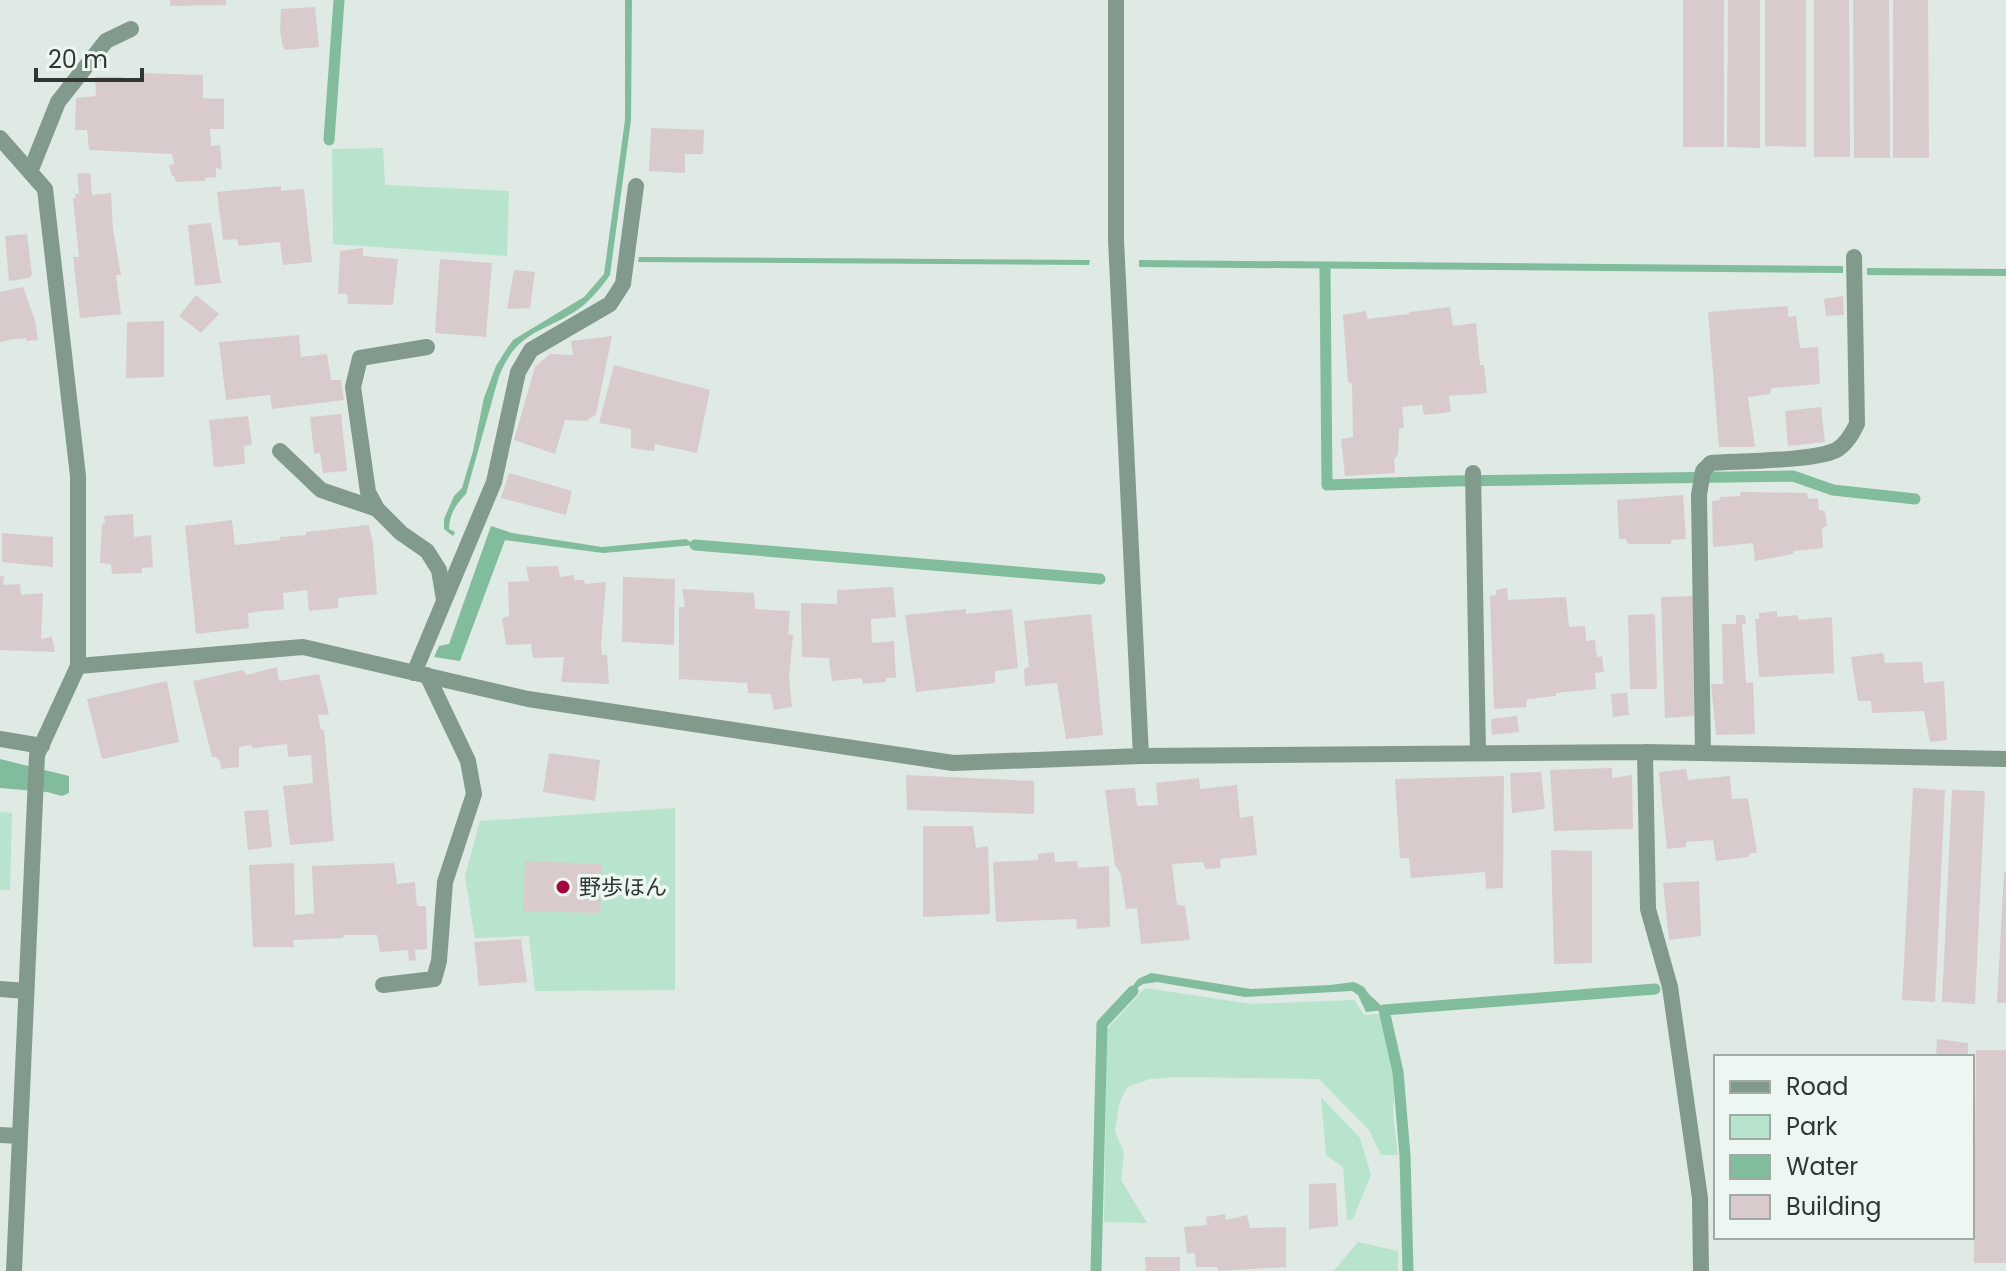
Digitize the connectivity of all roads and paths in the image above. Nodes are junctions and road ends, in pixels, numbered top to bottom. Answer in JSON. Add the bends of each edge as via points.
{"nodes":[{"id":1,"x":1116,"y":0,"type":"edge"},
{"id":2,"x":131,"y":29,"type":"dead end"},
{"id":3,"x":0,"y":138,"type":"edge"},
{"id":4,"x":30,"y":172,"type":"junction"},
{"id":5,"x":636,"y":186,"type":"dead end"},
{"id":6,"x":1854,"y":257,"type":"dead end"},
{"id":7,"x":427,"y":347,"type":"dead end"},
{"id":8,"x":280,"y":451,"type":"dead end"},
{"id":9,"x":1473,"y":473,"type":"dead end"},
{"id":10,"x":377,"y":509,"type":"junction"},
{"id":11,"x":444,"y":600,"type":"junction"},
{"id":12,"x":78,"y":666,"type":"junction"},
{"id":13,"x":420,"y":674,"type":"junction"},
{"id":14,"x":0,"y":739,"type":"edge"},
{"id":15,"x":42,"y":746,"type":"junction"},
{"id":16,"x":1645,"y":752,"type":"junction"},
{"id":17,"x":1478,"y":753,"type":"junction"},
{"id":18,"x":1703,"y":753,"type":"junction"},
{"id":19,"x":1141,"y":756,"type":"junction"},
{"id":20,"x":2006,"y":759,"type":"edge"},
{"id":21,"x":383,"y":985,"type":"dead end"},
{"id":22,"x":0,"y":989,"type":"edge"},
{"id":23,"x":26,"y":991,"type":"junction"},
{"id":24,"x":0,"y":1135,"type":"edge"},
{"id":25,"x":20,"y":1136,"type":"junction"},
{"id":26,"x":14,"y":1271,"type":"edge"},
{"id":27,"x":1701,"y":1271,"type":"edge"}],
"edges":[{"from":1,"to":19,"type":"street","via":[[1116,240]]},
{"from":2,"to":4,"type":"street","via":[[106,41],[58,102]]},
{"from":3,"to":4,"type":"street"},
{"from":4,"to":12,"type":"street","via":[[45,189],[78,476]]},
{"from":5,"to":11,"type":"street","via":[[623,284],[610,304],[531,350],[518,372],[494,482]]},
{"from":6,"to":18,"type":"street","via":[[1857,424],[1850,437],[1819,456],[1711,463],[1703,471]]},
{"from":7,"to":10,"type":"street","via":[[360,358],[353,387],[368,492]]},
{"from":8,"to":10,"type":"street","via":[[321,490]]},
{"from":9,"to":17,"type":"street"},
{"from":10,"to":11,"type":"street","via":[[427,551],[439,570]]},
{"from":11,"to":13,"type":"street"},
{"from":12,"to":13,"type":"street","via":[[303,647]]},
{"from":12,"to":15,"type":"street"},
{"from":13,"to":19,"type":"street","via":[[528,699],[953,763]]},
{"from":13,"to":21,"type":"street","via":[[468,761],[474,794],[445,882],[434,979]]},
{"from":14,"to":15,"type":"street"},
{"from":15,"to":23,"type":"street","via":[[37,755]]},
{"from":16,"to":17,"type":"street"},
{"from":16,"to":18,"type":"street"},
{"from":16,"to":27,"type":"street","via":[[1648,909],[1670,987],[1700,1198]]},
{"from":17,"to":19,"type":"street"},
{"from":18,"to":20,"type":"street"},
{"from":22,"to":23,"type":"street"},
{"from":23,"to":25,"type":"street"},
{"from":24,"to":25,"type":"street"},
{"from":25,"to":26,"type":"street"}]}
